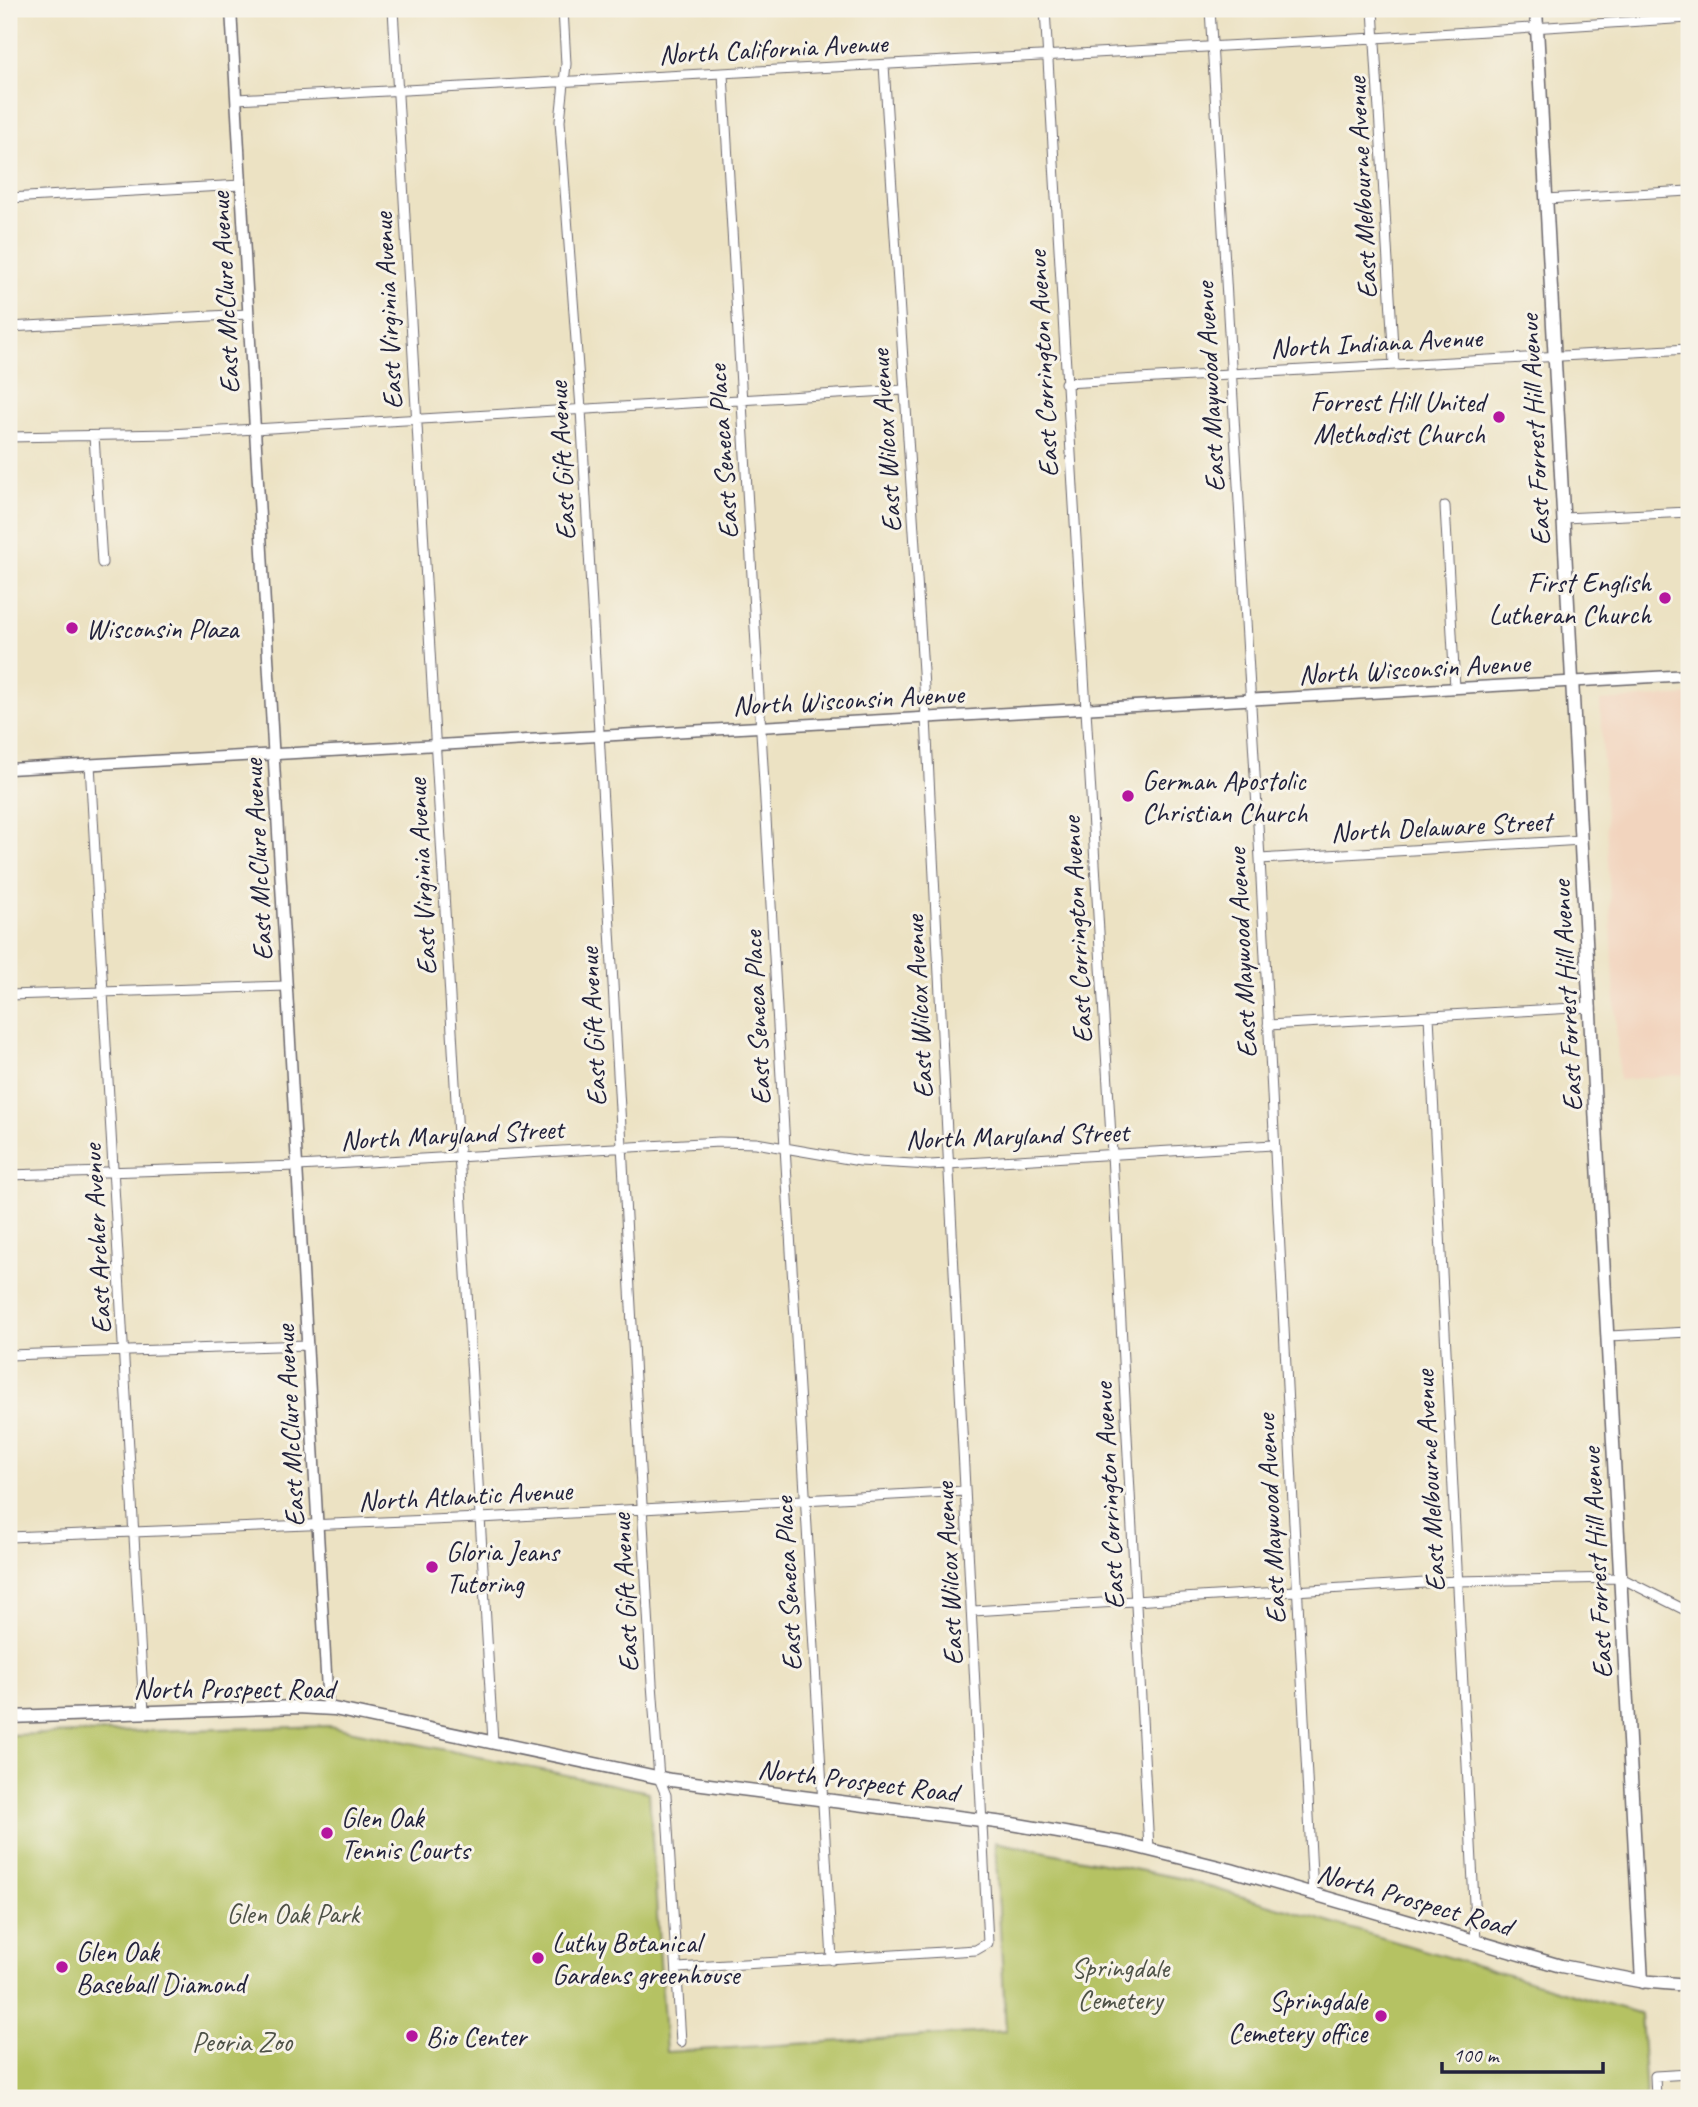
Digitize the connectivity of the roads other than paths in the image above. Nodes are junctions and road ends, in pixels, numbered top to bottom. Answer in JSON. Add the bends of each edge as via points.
{"nodes":[{"id":1,"x":231,"y":9,"type":"edge"},
{"id":2,"x":393,"y":9,"type":"edge"},
{"id":3,"x":564,"y":9,"type":"edge"},
{"id":4,"x":1045,"y":9,"type":"edge"},
{"id":5,"x":1210,"y":9,"type":"edge"},
{"id":6,"x":1373,"y":9,"type":"edge"},
{"id":7,"x":1536,"y":9,"type":"edge"},
{"id":8,"x":1687,"y":15,"type":"edge"},
{"id":9,"x":1538,"y":29,"type":"junction"},
{"id":10,"x":1375,"y":38,"type":"junction"},
{"id":11,"x":1213,"y":46,"type":"junction"},
{"id":12,"x":1047,"y":54,"type":"junction"},
{"id":13,"x":884,"y":65,"type":"junction"},
{"id":14,"x":723,"y":74,"type":"junction"},
{"id":15,"x":564,"y":80,"type":"junction"},
{"id":16,"x":397,"y":91,"type":"junction"},
{"id":17,"x":237,"y":99,"type":"junction"},
{"id":18,"x":241,"y":186,"type":"junction"},
{"id":19,"x":1689,"y":191,"type":"edge"},
{"id":20,"x":9,"y":198,"type":"edge"},
{"id":21,"x":1546,"y":199,"type":"junction"},
{"id":22,"x":248,"y":314,"type":"junction"},
{"id":23,"x":9,"y":327,"type":"edge"},
{"id":24,"x":1689,"y":349,"type":"edge"},
{"id":25,"x":1554,"y":356,"type":"junction"},
{"id":26,"x":1394,"y":364,"type":"junction"},
{"id":27,"x":1231,"y":372,"type":"junction"},
{"id":28,"x":1065,"y":383,"type":"junction"},
{"id":29,"x":904,"y":390,"type":"junction"},
{"id":30,"x":741,"y":399,"type":"junction"},
{"id":31,"x":581,"y":409,"type":"junction"},
{"id":32,"x":416,"y":417,"type":"junction"},
{"id":33,"x":254,"y":428,"type":"junction"},
{"id":34,"x":9,"y":436,"type":"edge"},
{"id":35,"x":94,"y":436,"type":"junction"},
{"id":36,"x":1445,"y":506,"type":"dead end"},
{"id":37,"x":1689,"y":512,"type":"edge"},
{"id":38,"x":1564,"y":518,"type":"junction"},
{"id":39,"x":102,"y":563,"type":"dead end"},
{"id":40,"x":1689,"y":675,"type":"edge"},
{"id":41,"x":1574,"y":681,"type":"junction"},
{"id":42,"x":1455,"y":688,"type":"junction"},
{"id":43,"x":1250,"y":700,"type":"junction"},
{"id":44,"x":1086,"y":709,"type":"junction"},
{"id":45,"x":926,"y":718,"type":"junction"},
{"id":46,"x":762,"y":727,"type":"junction"},
{"id":47,"x":599,"y":736,"type":"junction"},
{"id":48,"x":436,"y":744,"type":"junction"},
{"id":49,"x":273,"y":754,"type":"junction"},
{"id":50,"x":90,"y":764,"type":"junction"},
{"id":51,"x":9,"y":769,"type":"edge"},
{"id":52,"x":1583,"y":840,"type":"junction"},
{"id":53,"x":1260,"y":859,"type":"junction"},
{"id":54,"x":287,"y":986,"type":"junction"},
{"id":55,"x":105,"y":992,"type":"junction"},
{"id":56,"x":9,"y":995,"type":"edge"},
{"id":57,"x":1591,"y":1007,"type":"junction"},
{"id":58,"x":1429,"y":1016,"type":"junction"},
{"id":59,"x":1268,"y":1025,"type":"junction"},
{"id":60,"x":1273,"y":1145,"type":"junction"},
{"id":61,"x":622,"y":1148,"type":"junction"},
{"id":62,"x":787,"y":1150,"type":"junction"},
{"id":63,"x":1112,"y":1154,"type":"junction"},
{"id":64,"x":459,"y":1156,"type":"junction"},
{"id":65,"x":949,"y":1165,"type":"junction"},
{"id":66,"x":298,"y":1166,"type":"junction"},
{"id":67,"x":115,"y":1171,"type":"junction"},
{"id":68,"x":9,"y":1175,"type":"edge"},
{"id":69,"x":1689,"y":1332,"type":"edge"},
{"id":70,"x":1609,"y":1336,"type":"junction"},
{"id":71,"x":308,"y":1345,"type":"junction"},
{"id":72,"x":125,"y":1351,"type":"junction"},
{"id":73,"x":9,"y":1355,"type":"edge"},
{"id":74,"x":965,"y":1491,"type":"junction"},
{"id":75,"x":805,"y":1500,"type":"junction"},
{"id":76,"x":643,"y":1510,"type":"junction"},
{"id":77,"x":480,"y":1518,"type":"junction"},
{"id":78,"x":318,"y":1525,"type":"junction"},
{"id":79,"x":136,"y":1533,"type":"junction"},
{"id":80,"x":9,"y":1537,"type":"edge"},
{"id":81,"x":1621,"y":1578,"type":"junction"},
{"id":82,"x":1457,"y":1581,"type":"junction"},
{"id":83,"x":1296,"y":1590,"type":"junction"},
{"id":84,"x":1136,"y":1600,"type":"junction"},
{"id":85,"x":973,"y":1611,"type":"junction"},
{"id":86,"x":1689,"y":1612,"type":"edge"},
{"id":87,"x":328,"y":1708,"type":"junction"},
{"id":88,"x":144,"y":1712,"type":"junction"},
{"id":89,"x":9,"y":1717,"type":"edge"},
{"id":90,"x":493,"y":1742,"type":"junction"},
{"id":91,"x":659,"y":1778,"type":"junction"},
{"id":92,"x":822,"y":1800,"type":"junction"},
{"id":93,"x":982,"y":1820,"type":"junction"},
{"id":94,"x":1149,"y":1849,"type":"junction"},
{"id":95,"x":1313,"y":1894,"type":"junction"},
{"id":96,"x":1476,"y":1942,"type":"junction"},
{"id":97,"x":832,"y":1959,"type":"junction"},
{"id":98,"x":678,"y":1968,"type":"junction"},
{"id":99,"x":1642,"y":1982,"type":"junction"},
{"id":100,"x":1689,"y":1985,"type":"edge"},
{"id":101,"x":681,"y":2042,"type":"dead end"},
{"id":102,"x":1689,"y":2074,"type":"edge"},
{"id":103,"x":1656,"y":2098,"type":"edge"}],
"edges":[{"from":1,"to":17,"type":"street","name":"East McClure Avenue"},
{"from":2,"to":16,"type":"street","name":"East Virginia Avenue"},
{"from":3,"to":15,"type":"street","name":"East Gift Avenue"},
{"from":4,"to":12,"type":"street","name":"East Corrington Avenue"},
{"from":5,"to":11,"type":"street","name":"East Maywood Avenue"},
{"from":6,"to":10,"type":"street","name":"East Melbourne Avenue"},
{"from":7,"to":9,"type":"main road","name":"East Forrest Hill Avenue"},
{"from":8,"to":9,"type":"street","name":"North California Avenue"},
{"from":9,"to":10,"type":"street","name":"North California Avenue"},
{"from":9,"to":21,"type":"main road","name":"East Forrest Hill Avenue"},
{"from":10,"to":11,"type":"street","name":"North California Avenue"},
{"from":10,"to":26,"type":"street","name":"East Melbourne Avenue"},
{"from":11,"to":12,"type":"street","name":"North California Avenue"},
{"from":11,"to":27,"type":"street","name":"East Maywood Avenue"},
{"from":12,"to":13,"type":"street","name":"North California Avenue"},
{"from":12,"to":28,"type":"street","name":"East Corrington Avenue"},
{"from":13,"to":14,"type":"street","name":"North California Avenue"},
{"from":13,"to":29,"type":"street","name":"East Wilcox Avenue"},
{"from":14,"to":15,"type":"street","name":"North California Avenue"},
{"from":14,"to":30,"type":"street","name":"East Seneca Place"},
{"from":15,"to":16,"type":"street","name":"North California Avenue"},
{"from":15,"to":31,"type":"street","name":"East Gift Avenue","via":[[560,121]]},
{"from":16,"to":17,"type":"street","name":"North California Avenue"},
{"from":16,"to":32,"type":"street","name":"East Virginia Avenue"},
{"from":17,"to":18,"type":"street","name":"East McClure Avenue"},
{"from":18,"to":20,"type":"street"},
{"from":18,"to":22,"type":"street","name":"East McClure Avenue"},
{"from":19,"to":21,"type":"street"},
{"from":21,"to":25,"type":"main road","name":"East Forrest Hill Avenue"},
{"from":22,"to":23,"type":"street"},
{"from":22,"to":33,"type":"street","name":"East McClure Avenue"},
{"from":24,"to":25,"type":"street","name":"North Indiana Avenue"},
{"from":25,"to":26,"type":"street","name":"North Indiana Avenue"},
{"from":25,"to":38,"type":"main road","name":"East Forrest Hill Avenue"},
{"from":26,"to":27,"type":"street","name":"North Indiana Avenue"},
{"from":27,"to":28,"type":"street","name":"North Indiana Avenue"},
{"from":27,"to":43,"type":"street","name":"East Maywood Avenue"},
{"from":28,"to":44,"type":"street","name":"East Corrington Avenue"},
{"from":29,"to":30,"type":"street"},
{"from":29,"to":45,"type":"street","name":"East Wilcox Avenue"},
{"from":30,"to":31,"type":"street"},
{"from":30,"to":46,"type":"street","name":"East Seneca Place"},
{"from":31,"to":32,"type":"street"},
{"from":31,"to":47,"type":"street","name":"East Gift Avenue"},
{"from":32,"to":33,"type":"street"},
{"from":32,"to":48,"type":"street","name":"East Virginia Avenue"},
{"from":33,"to":35,"type":"street"},
{"from":33,"to":49,"type":"street","name":"East McClure Avenue"},
{"from":34,"to":35,"type":"street"},
{"from":35,"to":39,"type":"street"},
{"from":36,"to":42,"type":"street"},
{"from":37,"to":38,"type":"street"},
{"from":38,"to":41,"type":"main road","name":"East Forrest Hill Avenue"},
{"from":40,"to":41,"type":"street","name":"North Wisconsin Avenue"},
{"from":41,"to":42,"type":"street","name":"North Wisconsin Avenue"},
{"from":41,"to":52,"type":"main road","name":"East Forrest Hill Avenue"},
{"from":42,"to":43,"type":"street","name":"North Wisconsin Avenue"},
{"from":43,"to":44,"type":"street","name":"North Wisconsin Avenue"},
{"from":43,"to":53,"type":"street","name":"East Maywood Avenue"},
{"from":44,"to":45,"type":"street","name":"North Wisconsin Avenue"},
{"from":44,"to":63,"type":"street","name":"East Corrington Avenue"},
{"from":45,"to":46,"type":"street","name":"North Wisconsin Avenue"},
{"from":45,"to":65,"type":"street","name":"East Wilcox Avenue"},
{"from":46,"to":47,"type":"street","name":"North Wisconsin Avenue"},
{"from":46,"to":62,"type":"street","name":"East Seneca Place"},
{"from":47,"to":48,"type":"street","name":"North Wisconsin Avenue"},
{"from":47,"to":61,"type":"street","name":"East Gift Avenue"},
{"from":48,"to":49,"type":"street","name":"North Wisconsin Avenue"},
{"from":48,"to":64,"type":"street","name":"East Virginia Avenue"},
{"from":49,"to":50,"type":"street","name":"North Wisconsin Avenue"},
{"from":49,"to":54,"type":"street","name":"East McClure Avenue"},
{"from":50,"to":51,"type":"street","name":"North Wisconsin Avenue"},
{"from":50,"to":55,"type":"street","name":"East Archer Avenue"},
{"from":52,"to":53,"type":"street","name":"North Delaware Street"},
{"from":52,"to":57,"type":"main road","name":"East Forrest Hill Avenue"},
{"from":53,"to":59,"type":"street","name":"East Maywood Avenue"},
{"from":54,"to":55,"type":"street"},
{"from":54,"to":66,"type":"street","name":"East McClure Avenue"},
{"from":55,"to":56,"type":"street"},
{"from":55,"to":67,"type":"street","name":"East Archer Avenue"},
{"from":57,"to":58,"type":"street"},
{"from":57,"to":70,"type":"main road","name":"East Forrest Hill Avenue"},
{"from":58,"to":59,"type":"street"},
{"from":58,"to":82,"type":"street","name":"East Melbourne Avenue"},
{"from":59,"to":60,"type":"street","name":"East Maywood Avenue"},
{"from":60,"to":63,"type":"street","name":"North Maryland Street"},
{"from":60,"to":83,"type":"street","name":"East Maywood Avenue"},
{"from":61,"to":62,"type":"street","name":"North Maryland Street","via":[[738,1142]]},
{"from":61,"to":64,"type":"street","name":"North Maryland Street"},
{"from":61,"to":76,"type":"street","name":"East Gift Avenue"},
{"from":62,"to":65,"type":"street","name":"North Maryland Street","via":[[868,1162]]},
{"from":62,"to":75,"type":"street","name":"East Seneca Place"},
{"from":63,"to":65,"type":"street","name":"North Maryland Street"},
{"from":63,"to":84,"type":"street","name":"East Corrington Avenue"},
{"from":64,"to":66,"type":"street","name":"North Maryland Street"},
{"from":64,"to":77,"type":"street","name":"East Virginia Avenue"},
{"from":65,"to":74,"type":"street","name":"East Wilcox Avenue"},
{"from":66,"to":67,"type":"street","name":"North Maryland Street"},
{"from":66,"to":71,"type":"street","name":"East McClure Avenue"},
{"from":67,"to":68,"type":"street","name":"North Maryland Street"},
{"from":67,"to":72,"type":"street","name":"East Archer Avenue"},
{"from":69,"to":70,"type":"street"},
{"from":70,"to":81,"type":"main road","name":"East Forrest Hill Avenue"},
{"from":71,"to":72,"type":"street"},
{"from":71,"to":78,"type":"street","name":"East McClure Avenue"},
{"from":72,"to":73,"type":"street"},
{"from":72,"to":79,"type":"street","name":"East Archer Avenue"},
{"from":74,"to":75,"type":"street","name":"North Atlantic Avenue"},
{"from":74,"to":85,"type":"street","name":"East Wilcox Avenue"},
{"from":75,"to":76,"type":"street","name":"North Atlantic Avenue"},
{"from":75,"to":92,"type":"street","name":"East Seneca Place"},
{"from":76,"to":77,"type":"street","name":"North Atlantic Avenue"},
{"from":76,"to":91,"type":"street","name":"East Gift Avenue"},
{"from":77,"to":78,"type":"street","name":"North Atlantic Avenue"},
{"from":77,"to":90,"type":"street","name":"East Virginia Avenue"},
{"from":78,"to":79,"type":"street","name":"North Atlantic Avenue"},
{"from":78,"to":87,"type":"street","name":"East McClure Avenue"},
{"from":79,"to":80,"type":"street","name":"North Atlantic Avenue"},
{"from":79,"to":88,"type":"street","name":"East Archer Avenue"},
{"from":81,"to":82,"type":"street"},
{"from":81,"to":86,"type":"street"},
{"from":81,"to":99,"type":"main road","name":"East Forrest Hill Avenue"},
{"from":82,"to":83,"type":"street"},
{"from":82,"to":96,"type":"street","name":"East Melbourne Avenue"},
{"from":83,"to":84,"type":"street"},
{"from":83,"to":95,"type":"street","name":"East Maywood Avenue"},
{"from":84,"to":85,"type":"street"},
{"from":84,"to":94,"type":"street","name":"East Corrington Avenue"},
{"from":85,"to":93,"type":"street","name":"East Wilcox Avenue"},
{"from":87,"to":88,"type":"main road","name":"North Prospect Road"},
{"from":87,"to":90,"type":"main road","name":"North Prospect Road"},
{"from":88,"to":89,"type":"main road","name":"North Prospect Road"},
{"from":90,"to":91,"type":"main road","name":"North Prospect Road"},
{"from":91,"to":92,"type":"main road","name":"North Prospect Road"},
{"from":91,"to":98,"type":"street","name":"East Gift Avenue","via":[[666,1795]]},
{"from":92,"to":93,"type":"main road","name":"North Prospect Road"},
{"from":92,"to":97,"type":"street","name":"East Seneca Place"},
{"from":93,"to":94,"type":"main road","name":"North Prospect Road"},
{"from":93,"to":97,"type":"street","name":"East Wilcox Avenue","via":[[986,1947]]},
{"from":94,"to":95,"type":"main road","name":"North Prospect Road"},
{"from":95,"to":96,"type":"main road","name":"North Prospect Road"},
{"from":96,"to":99,"type":"main road","name":"North Prospect Road","via":[[1573,1969]]},
{"from":97,"to":98,"type":"street"},
{"from":98,"to":101,"type":"street","name":"East Gift Avenue"},
{"from":99,"to":100,"type":"main road","name":"North Prospect Road"},
{"from":102,"to":103,"type":"street","via":[[1655,2076]]}]}
